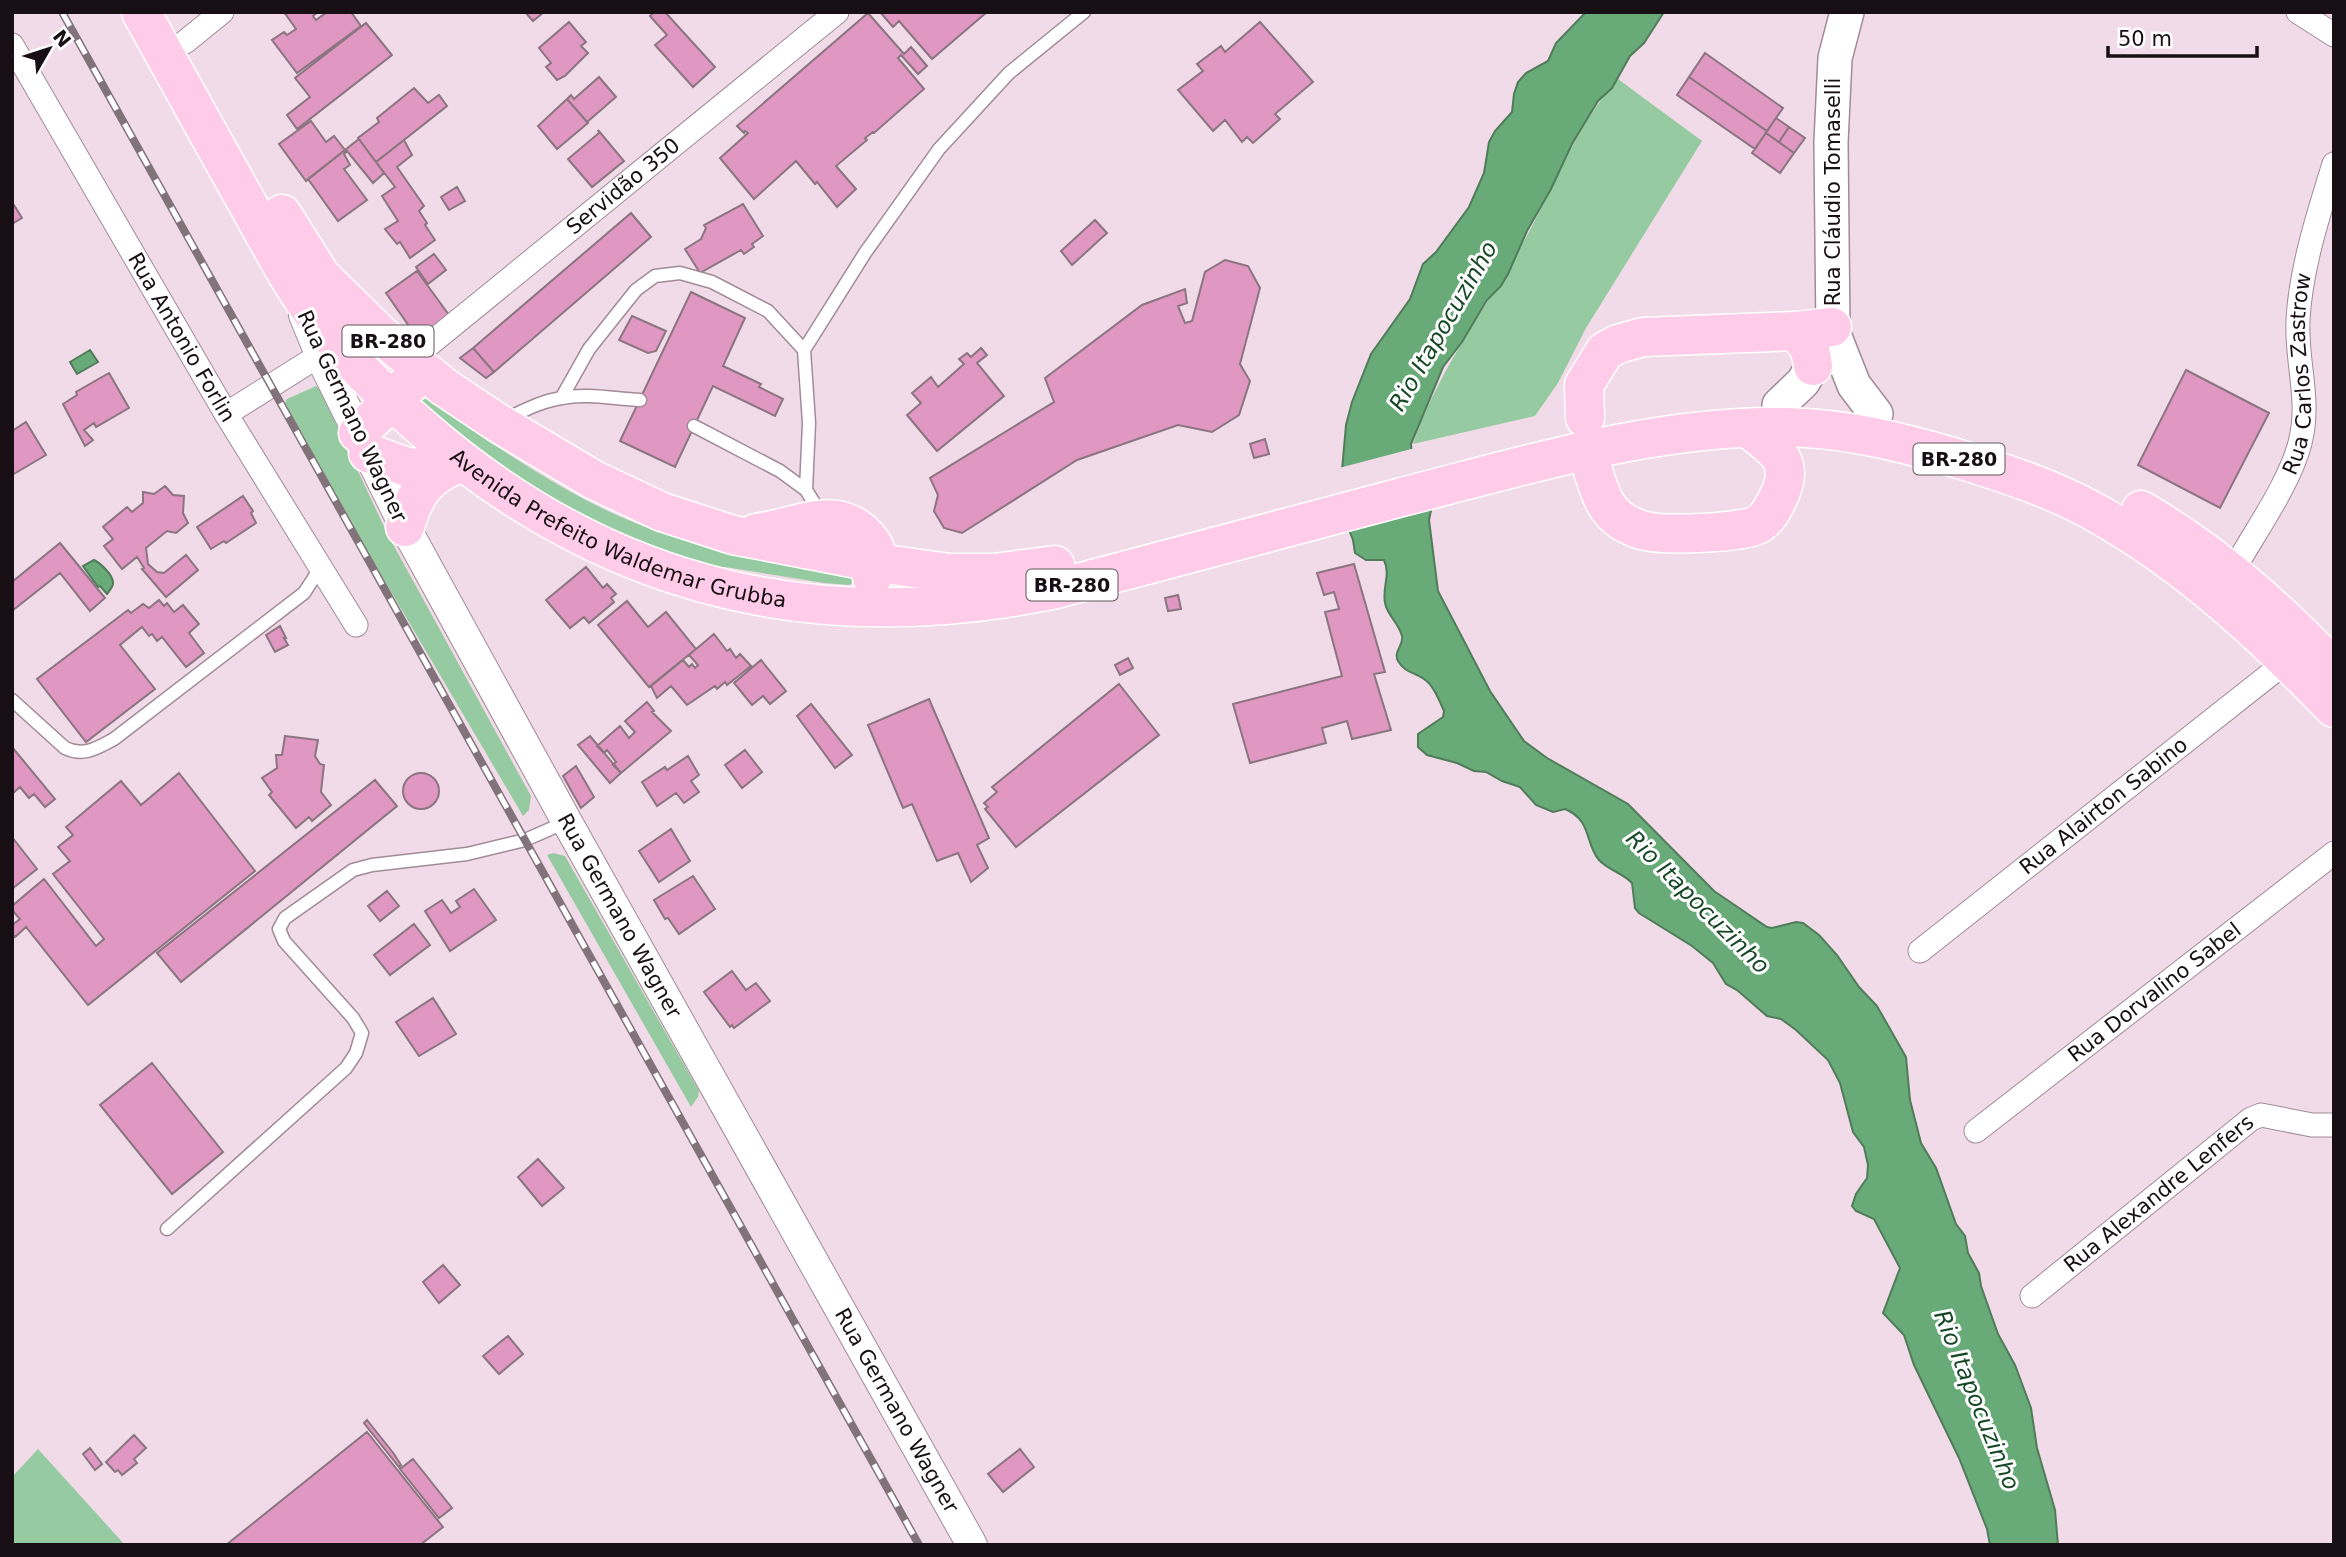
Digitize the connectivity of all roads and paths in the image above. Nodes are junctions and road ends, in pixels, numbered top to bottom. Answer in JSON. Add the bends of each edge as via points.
{"nodes":[{"id":1,"x":141,"y":12,"type":"edge"},
{"id":2,"x":222,"y":12,"type":"edge"},
{"id":3,"x":838,"y":12,"type":"edge"},
{"id":4,"x":1084,"y":12,"type":"edge"},
{"id":5,"x":1847,"y":12,"type":"edge"},
{"id":6,"x":2298,"y":12,"type":"edge"},
{"id":7,"x":184,"y":24,"type":"edge"},
{"id":8,"x":2334,"y":35,"type":"edge"},
{"id":9,"x":12,"y":45,"type":"edge"},
{"id":10,"x":2334,"y":164,"type":"edge"},
{"id":11,"x":288,"y":276,"type":"junction"},
{"id":12,"x":1820,"y":330,"type":"junction"},
{"id":13,"x":804,"y":350,"type":"junction"},
{"id":14,"x":320,"y":355,"type":"junction"},
{"id":15,"x":410,"y":360,"type":"junction"},
{"id":16,"x":1813,"y":366,"type":"joint"},
{"id":17,"x":444,"y":387,"type":"junction"},
{"id":18,"x":562,"y":397,"type":"junction"},
{"id":19,"x":640,"y":400,"type":"dead end"},
{"id":20,"x":391,"y":402,"type":"junction"},
{"id":21,"x":1779,"y":405,"type":"junction"},
{"id":22,"x":226,"y":414,"type":"junction"},
{"id":23,"x":1876,"y":414,"type":"junction"},
{"id":24,"x":1585,"y":418,"type":"dead end"},
{"id":25,"x":498,"y":423,"type":"junction"},
{"id":26,"x":694,"y":426,"type":"dead end"},
{"id":27,"x":1747,"y":428,"type":"junction"},
{"id":28,"x":363,"y":443,"type":"junction"},
{"id":29,"x":1508,"y":459,"type":"junction"},
{"id":30,"x":452,"y":466,"type":"junction"},
{"id":31,"x":1593,"y":471,"type":"dead end"},
{"id":32,"x":815,"y":504,"type":"junction"},
{"id":33,"x":1320,"y":508,"type":"junction"},
{"id":34,"x":405,"y":527,"type":"junction"},
{"id":35,"x":733,"y":535,"type":"junction"},
{"id":36,"x":878,"y":563,"type":"junction"},
{"id":37,"x":321,"y":567,"type":"junction"},
{"id":38,"x":2232,"y":571,"type":"junction"},
{"id":39,"x":816,"y":606,"type":"junction"},
{"id":40,"x":356,"y":625,"type":"dead end"},
{"id":41,"x":2287,"y":661,"type":"junction"},
{"id":42,"x":2334,"y":668,"type":"edge"},
{"id":43,"x":12,"y":700,"type":"edge"},
{"id":44,"x":2334,"y":708,"type":"edge"},
{"id":45,"x":567,"y":822,"type":"junction"},
{"id":46,"x":2334,"y":853,"type":"edge"},
{"id":47,"x":1920,"y":951,"type":"dead end"},
{"id":48,"x":2334,"y":1125,"type":"edge"},
{"id":49,"x":1976,"y":1131,"type":"dead end"},
{"id":50,"x":167,"y":1229,"type":"dead end"},
{"id":51,"x":2032,"y":1296,"type":"dead end"},
{"id":52,"x":972,"y":1545,"type":"edge"}],
"edges":[{"from":1,"to":11,"type":"highway","name":"Avenida Prefeito Waldemar Grubba","number":"BR-280"},
{"from":2,"to":7,"type":"street"},
{"from":3,"to":15,"type":"street","name":"Servidão 350"},
{"from":4,"to":13,"type":"lane","via":[[1009,73],[939,149]]},
{"from":5,"to":12,"type":"main road","name":"Rua Cláudio Tomaselli","via":[[1835,58]]},
{"from":6,"to":8,"type":"street"},
{"from":7,"to":15,"type":"highway","name":"Avenida Prefeito Waldemar Grubba","number":"BR-280","via":[[294,235],[321,276]]},
{"from":9,"to":22,"type":"street","name":"Rua Antonio Forlin"},
{"from":10,"to":38,"type":"street","name":"Rua Carlos Zastrow","via":[[2308,259],[2298,321],[2306,403],[2300,443],[2289,473]]},
{"from":11,"to":14,"type":"street","name":"Rua Germano Wagner"},
{"from":11,"to":20,"type":"highway","name":"Avenida Prefeito Waldemar Grubba","number":"BR-280","via":[[343,352]]},
{"from":12,"to":16,"type":"highway","via":[[1810,349]]},
{"from":12,"to":23,"type":"main road","name":"Rua Cláudio Tomaselli"},
{"from":12,"to":24,"type":"highway","via":[[1643,337],[1618,344],[1605,351],[1584,385]]},
{"from":13,"to":18,"type":"lane","via":[[768,311],[712,282],[680,273],[655,276],[636,290],[589,349]]},
{"from":13,"to":32,"type":"lane"},
{"from":14,"to":22,"type":"street"},
{"from":14,"to":28,"type":"street","name":"Rua Germano Wagner"},
{"from":15,"to":17,"type":"highway","name":"Avenida Prefeito Waldemar Grubba","number":"BR-280"},
{"from":16,"to":21,"type":"main road"},
{"from":17,"to":20,"type":"highway","via":[[413,384],[399,390]]},
{"from":17,"to":25,"type":"highway","name":"Avenida Prefeito Waldemar Grubba","number":"BR-280"},
{"from":18,"to":19,"type":"lane"},
{"from":18,"to":25,"type":"lane"},
{"from":20,"to":28,"type":"highway"},
{"from":20,"to":30,"type":"highway","name":"Avenida Prefeito Waldemar Grubba","number":"BR-280"},
{"from":21,"to":23,"type":"highway","number":"BR-280"},
{"from":21,"to":29,"type":"highway","number":"BR-280","via":[[1636,419]]},
{"from":22,"to":37,"type":"street","name":"Rua Antonio Forlin"},
{"from":23,"to":38,"type":"highway","number":"BR-280","via":[[1997,445],[2069,472],[2150,515]]},
{"from":25,"to":35,"type":"highway","name":"Avenida Prefeito Waldemar Grubba","number":"BR-280","via":[[594,480],[662,512]]},
{"from":26,"to":32,"type":"lane","via":[[780,471]]},
{"from":27,"to":29,"type":"highway","number":"BR-280"},
{"from":27,"to":31,"type":"highway","via":[[1771,447],[1786,470],[1770,514],[1747,529],[1646,531],[1620,520],[1605,505]]},
{"from":27,"to":41,"type":"highway","number":"BR-280","via":[[1825,429],[1873,437],[2045,488],[2097,513],[2155,550]]},
{"from":28,"to":30,"type":"highway","via":[[407,467]]},
{"from":28,"to":34,"type":"street","name":"Rua Germano Wagner"},
{"from":29,"to":33,"type":"highway","number":"BR-280"},
{"from":30,"to":34,"type":"highway","via":[[429,479],[418,493]]},
{"from":30,"to":39,"type":"highway","name":"Avenida Prefeito Waldemar Grubba","number":"BR-280","via":[[558,526],[643,565],[724,589]]},
{"from":32,"to":35,"type":"highway","via":[[775,531]]},
{"from":32,"to":36,"type":"highway","via":[[865,534],[876,548]]},
{"from":33,"to":36,"type":"highway","name":"Avenida Prefeito Waldemar Grubba","number":"BR-280","via":[[1052,566],[949,573]]},
{"from":33,"to":39,"type":"highway","name":"Avenida Prefeito Waldemar Grubba","number":"BR-280","via":[[1052,590],[997,601],[886,609]]},
{"from":34,"to":45,"type":"street","name":"Rua Germano Wagner"},
{"from":35,"to":36,"type":"highway","name":"Avenida Prefeito Waldemar Grubba","number":"BR-280"},
{"from":36,"to":39,"type":"highway","via":[[873,577],[856,593]]},
{"from":37,"to":40,"type":"street","name":"Rua Antonio Forlin"},
{"from":37,"to":43,"type":"lane","via":[[304,593],[114,739],[89,752],[65,748]]},
{"from":38,"to":42,"type":"highway","number":"BR-280"},
{"from":41,"to":44,"type":"highway","number":"BR-280"},
{"from":41,"to":47,"type":"street","name":"Rua Alairton Sabino"},
{"from":45,"to":50,"type":"lane","via":[[525,840],[353,870],[285,918],[279,929],[284,941],[362,1033],[356,1052],[346,1068]]},
{"from":45,"to":52,"type":"street","name":"Rua Germano Wagner"},
{"from":46,"to":49,"type":"street","name":"Rua Dorvalino Sabel"},
{"from":48,"to":51,"type":"street","name":"Rua Alexandre Lenfers","via":[[2261,1115],[2251,1119]]}]}
